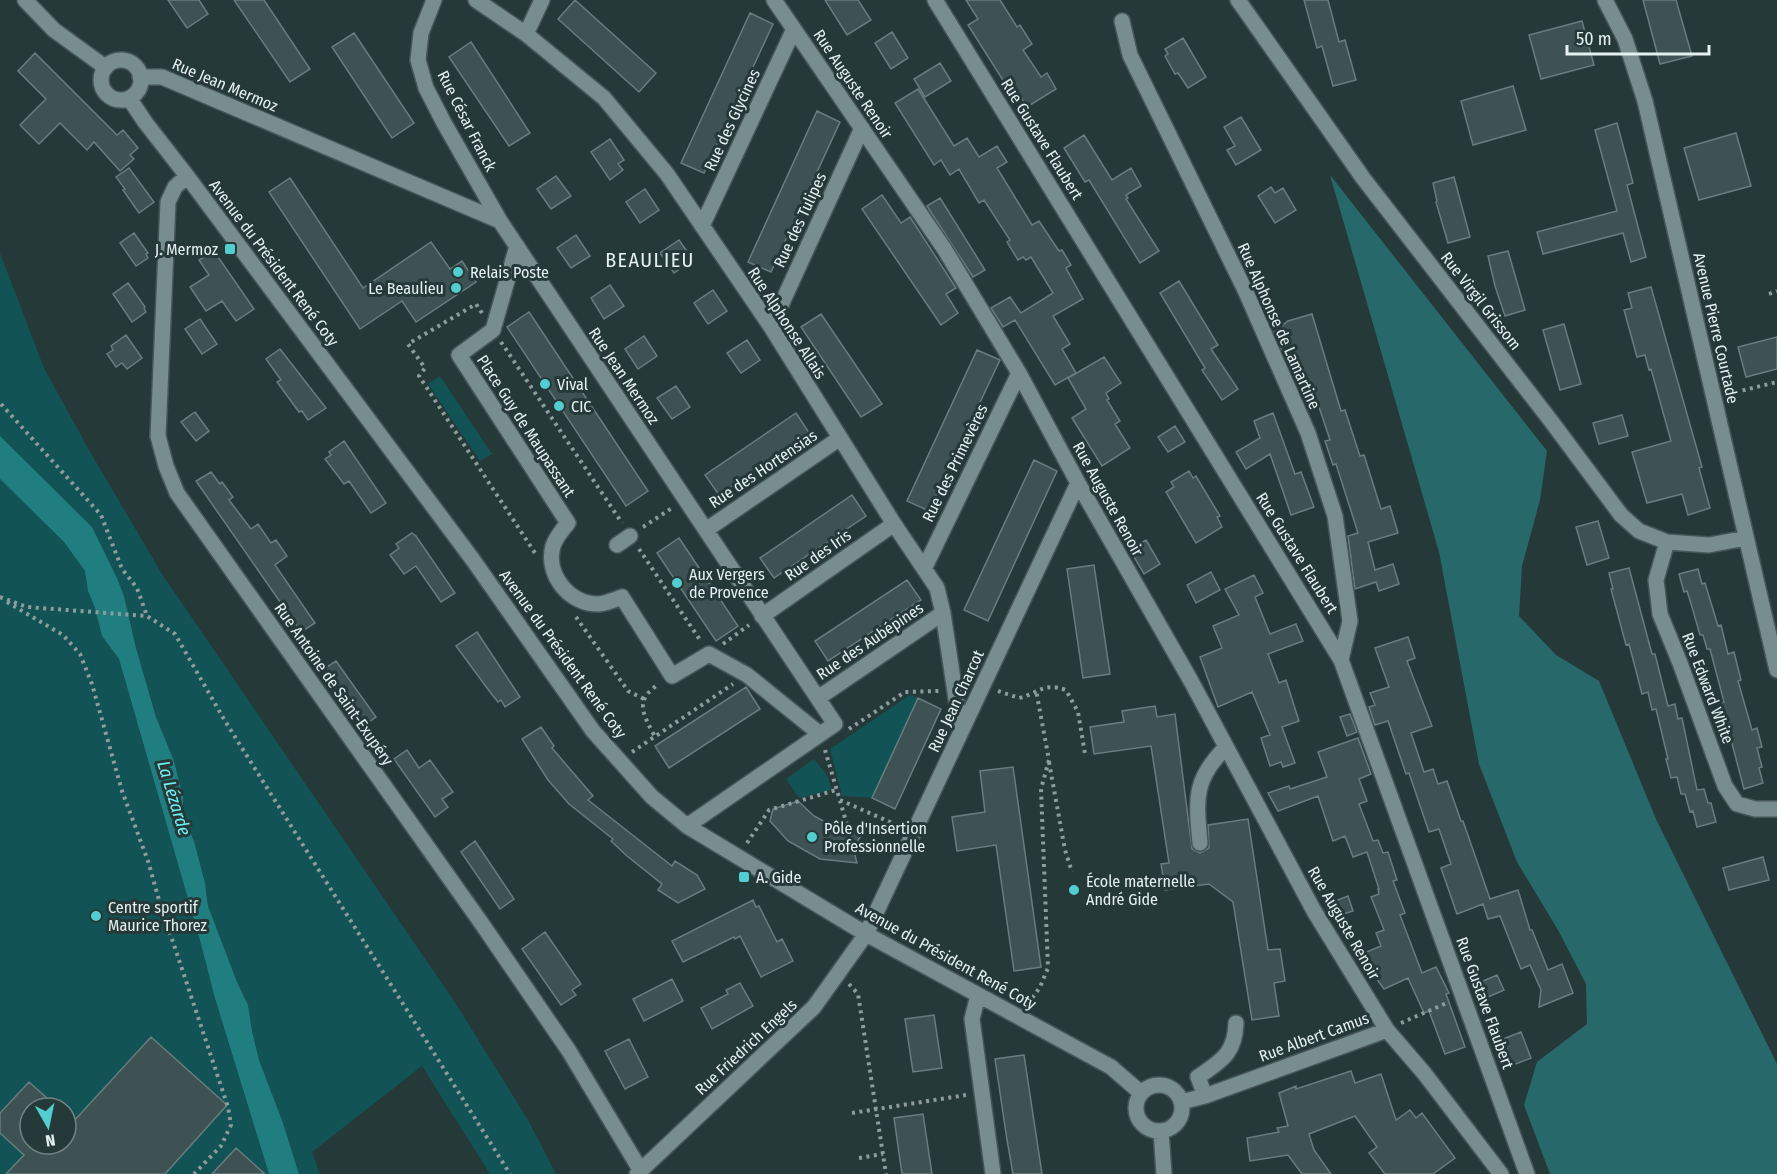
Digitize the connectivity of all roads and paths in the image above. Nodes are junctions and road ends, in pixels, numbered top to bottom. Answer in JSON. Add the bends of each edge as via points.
{"nodes":[{"id":1,"x":25,"y":0,"type":"edge"},
{"id":2,"x":434,"y":0,"type":"edge"},
{"id":3,"x":476,"y":0,"type":"edge"},
{"id":4,"x":542,"y":0,"type":"edge"},
{"id":5,"x":774,"y":0,"type":"edge"},
{"id":6,"x":935,"y":0,"type":"edge"},
{"id":7,"x":1238,"y":0,"type":"edge"},
{"id":8,"x":1605,"y":0,"type":"edge"},
{"id":9,"x":1122,"y":21,"type":"dead end"},
{"id":10,"x":794,"y":29,"type":"junction"},
{"id":11,"x":526,"y":34,"type":"junction"},
{"id":12,"x":105,"y":67,"type":"junction"},
{"id":13,"x":140,"y":77,"type":"junction"},
{"id":14,"x":129,"y":98,"type":"junction"},
{"id":15,"x":862,"y":128,"type":"junction"},
{"id":16,"x":187,"y":176,"type":"junction"},
{"id":17,"x":500,"y":221,"type":"junction"},
{"id":18,"x":702,"y":226,"type":"junction"},
{"id":19,"x":517,"y":246,"type":"junction"},
{"id":20,"x":1777,"y":291,"type":"edge"},
{"id":21,"x":1769,"y":294,"type":"dead end"},
{"id":22,"x":771,"y":327,"type":"junction"},
{"id":23,"x":1019,"y":373,"type":"junction"},
{"id":24,"x":1777,"y":382,"type":"edge"},
{"id":25,"x":1714,"y":398,"type":"junction"},
{"id":26,"x":1,"y":404,"type":"edge"},
{"id":27,"x":840,"y":438,"type":"junction"},
{"id":28,"x":1078,"y":483,"type":"junction"},
{"id":29,"x":685,"y":499,"type":"junction"},
{"id":30,"x":894,"y":524,"type":"junction"},
{"id":31,"x":706,"y":530,"type":"junction"},
{"id":32,"x":1746,"y":538,"type":"junction"},
{"id":33,"x":624,"y":540,"type":"dead end"},
{"id":34,"x":1667,"y":542,"type":"junction"},
{"id":35,"x":924,"y":569,"type":"junction"},
{"id":36,"x":1,"y":598,"type":"edge"},
{"id":37,"x":943,"y":613,"type":"junction"},
{"id":38,"x":762,"y":615,"type":"junction"},
{"id":39,"x":147,"y":616,"type":"junction"},
{"id":40,"x":709,"y":654,"type":"junction"},
{"id":41,"x":1341,"y":660,"type":"junction"},
{"id":42,"x":1777,"y":670,"type":"edge"},
{"id":43,"x":747,"y":675,"type":"junction"},
{"id":44,"x":672,"y":676,"type":"junction"},
{"id":45,"x":983,"y":684,"type":"junction"},
{"id":46,"x":955,"y":690,"type":"junction"},
{"id":47,"x":1036,"y":690,"type":"junction"},
{"id":48,"x":818,"y":698,"type":"junction"},
{"id":49,"x":961,"y":732,"type":"junction"},
{"id":50,"x":820,"y":734,"type":"junction"},
{"id":51,"x":842,"y":734,"type":"dead end"},
{"id":52,"x":654,"y":735,"type":"junction"},
{"id":53,"x":647,"y":740,"type":"dead end"},
{"id":54,"x":1226,"y":747,"type":"junction"},
{"id":55,"x":1085,"y":754,"type":"dead end"},
{"id":56,"x":1048,"y":760,"type":"junction"},
{"id":57,"x":837,"y":790,"type":"junction"},
{"id":58,"x":840,"y":800,"type":"junction"},
{"id":59,"x":1777,"y":809,"type":"edge"},
{"id":60,"x":687,"y":826,"type":"junction"},
{"id":61,"x":914,"y":832,"type":"junction"},
{"id":62,"x":1200,"y":843,"type":"dead end"},
{"id":63,"x":856,"y":855,"type":"dead end"},
{"id":64,"x":738,"y":857,"type":"junction"},
{"id":65,"x":1072,"y":872,"type":"dead end"},
{"id":66,"x":866,"y":934,"type":"junction"},
{"id":67,"x":838,"y":972,"type":"junction"},
{"id":68,"x":978,"y":995,"type":"junction"},
{"id":69,"x":1463,"y":996,"type":"junction"},
{"id":70,"x":1018,"y":1017,"type":"junction"},
{"id":71,"x":1236,"y":1023,"type":"dead end"},
{"id":72,"x":1387,"y":1030,"type":"junction"},
{"id":73,"x":981,"y":1092,"type":"junction"},
{"id":74,"x":1141,"y":1093,"type":"junction"},
{"id":75,"x":1205,"y":1096,"type":"junction"},
{"id":76,"x":1181,"y":1102,"type":"junction"},
{"id":77,"x":876,"y":1109,"type":"junction"},
{"id":78,"x":852,"y":1113,"type":"dead end"},
{"id":79,"x":1161,"y":1131,"type":"junction"},
{"id":80,"x":883,"y":1154,"type":"junction"},
{"id":81,"x":859,"y":1158,"type":"dead end"},
{"id":82,"x":639,"y":1172,"type":"edge"},
{"id":83,"x":194,"y":1174,"type":"edge"},
{"id":84,"x":510,"y":1174,"type":"edge"},
{"id":85,"x":886,"y":1174,"type":"edge"},
{"id":86,"x":993,"y":1174,"type":"edge"},
{"id":87,"x":1164,"y":1174,"type":"edge"},
{"id":88,"x":1501,"y":1174,"type":"edge"},
{"id":89,"x":1527,"y":1174,"type":"edge"}],
"edges":[{"from":1,"to":12,"type":"street","via":[[54,30]]},
{"from":2,"to":17,"type":"street","name":"Rue César Franck","via":[[421,33],[418,60],[423,79]]},
{"from":3,"to":11,"type":"street","name":"Rue Alphonse Allais"},
{"from":4,"to":11,"type":"street"},
{"from":5,"to":10,"type":"street","name":"Rue Auguste Renoir"},
{"from":6,"to":41,"type":"street","name":"Rue Gustave Flaubert"},
{"from":7,"to":34,"type":"street","name":"Rue Virgil Grissom","via":[[1363,178],[1621,515],[1639,531]]},
{"from":8,"to":25,"type":"street","name":"Avenue Pierre Courtade","via":[[1625,39],[1645,101]]},
{"from":9,"to":41,"type":"street","name":"Rue Alphonse de Lamartine","via":[[1130,55],[1245,290],[1308,433],[1335,516],[1350,621]]},
{"from":10,"to":15,"type":"street","name":"Rue Auguste Renoir"},
{"from":10,"to":18,"type":"street","name":"Rue des Glycines"},
{"from":11,"to":18,"type":"street","name":"Rue Alphonse Allais","via":[[604,98],[667,174]]},
{"from":12,"to":13,"type":"street","via":[[116,60],[129,62]]},
{"from":12,"to":14,"type":"street","via":[[100,80],[105,92],[116,99]]},
{"from":13,"to":14,"type":"street","via":[[138,89]]},
{"from":13,"to":17,"type":"street","name":"Rue Jean Mermoz","via":[[162,77]]},
{"from":14,"to":16,"type":"street","name":"Avenue du Président René Coty"},
{"from":15,"to":22,"type":"street","name":"Rue des Tulipes"},
{"from":15,"to":23,"type":"street","name":"Rue Auguste Renoir","via":[[945,250]]},
{"from":16,"to":60,"type":"street","name":"Avenue du Président René Coty","via":[[473,560],[593,731],[652,797]]},
{"from":16,"to":82,"type":"street","name":"Rue Antoine de Saint-Exupéry","via":[[175,187],[168,202],[158,436],[177,493],[569,1051]]},
{"from":17,"to":19,"type":"street","name":"Rue Jean Mermoz"},
{"from":18,"to":22,"type":"street","name":"Rue Alphonse Allais"},
{"from":19,"to":29,"type":"street","name":"Rue Jean Mermoz"},
{"from":19,"to":44,"type":"street","name":"Place Guy de Maupassant","via":[[493,330],[459,355],[568,523],[551,554],[554,573],[564,589],[576,598],[599,604],[622,597]]},
{"from":20,"to":21,"type":"path"},
{"from":22,"to":27,"type":"street","name":"Rue Alphonse Allais"},
{"from":23,"to":28,"type":"street","name":"Rue Auguste Renoir"},
{"from":23,"to":35,"type":"street","name":"Rue des Primevères"},
{"from":24,"to":25,"type":"path"},
{"from":25,"to":32,"type":"street","name":"Avenue Pierre Courtade"},
{"from":26,"to":39,"type":"path","via":[[101,515]]},
{"from":27,"to":30,"type":"street","name":"Rue Alphonse Allais"},
{"from":27,"to":31,"type":"street","name":"Rue des Hortensias"},
{"from":28,"to":45,"type":"street","name":"Rue Jean Charcot"},
{"from":28,"to":54,"type":"street","name":"Rue Auguste Renoir"},
{"from":29,"to":31,"type":"street","name":"Rue Jean Mermoz"},
{"from":29,"to":33,"type":"path"},
{"from":30,"to":35,"type":"street","name":"Rue Alphonse Allais"},
{"from":30,"to":38,"type":"street","name":"Rue des Iris"},
{"from":31,"to":38,"type":"street","name":"Rue Jean Mermoz"},
{"from":32,"to":34,"type":"street","name":"Rue Virgil Grissom","via":[[1709,545]]},
{"from":32,"to":42,"type":"street","name":"Avenue Pierre Courtade"},
{"from":34,"to":59,"type":"street","name":"Rue Edward White","via":[[1656,580],[1660,614],[1725,786],[1737,804]]},
{"from":35,"to":37,"type":"street","name":"Rue Alphonse Allais","via":[[937,588]]},
{"from":36,"to":39,"type":"path","via":[[27,607]]},
{"from":36,"to":83,"type":"path","via":[[63,635],[80,654],[92,684],[122,791],[228,1107],[231,1125],[221,1146]]},
{"from":37,"to":46,"type":"street","name":"Rue Alphonse Allais"},
{"from":37,"to":48,"type":"street","name":"Rue des Aubépines"},
{"from":38,"to":40,"type":"path"},
{"from":38,"to":48,"type":"street","name":"Rue Jean Mermoz"},
{"from":39,"to":84,"type":"path","via":[[175,634],[231,731]]},
{"from":40,"to":43,"type":"street"},
{"from":40,"to":44,"type":"street"},
{"from":41,"to":69,"type":"street","name":"Rue Gustave Flaubert"},
{"from":43,"to":50,"type":"street"},
{"from":43,"to":52,"type":"path"},
{"from":44,"to":52,"type":"path","via":[[649,690],[644,699],[644,716]]},
{"from":45,"to":47,"type":"path","via":[[1014,698]]},
{"from":45,"to":49,"type":"street","name":"Rue Jean Charcot"},
{"from":46,"to":49,"type":"street","name":"Rue Alphonse Allais"},
{"from":46,"to":51,"type":"path","via":[[905,692]]},
{"from":47,"to":55,"type":"path","via":[[1045,686],[1066,690],[1078,712]]},
{"from":47,"to":56,"type":"path"},
{"from":48,"to":50,"type":"street","name":"Rue Jean Mermoz","via":[[835,724]]},
{"from":49,"to":61,"type":"street","name":"Rue Jean Charcot"},
{"from":50,"to":57,"type":"path"},
{"from":50,"to":60,"type":"street"},
{"from":52,"to":53,"type":"path"},
{"from":54,"to":62,"type":"street","via":[[1210,762],[1202,777],[1197,807]]},
{"from":54,"to":72,"type":"street","name":"Rue Auguste Renoir","via":[[1314,911]]},
{"from":56,"to":65,"type":"path"},
{"from":56,"to":70,"type":"path","via":[[1041,789],[1048,968],[1040,987]]},
{"from":57,"to":58,"type":"path"},
{"from":57,"to":64,"type":"path","via":[[769,810]]},
{"from":58,"to":61,"type":"path"},
{"from":58,"to":63,"type":"path"},
{"from":60,"to":64,"type":"street","name":"Avenue du Président René Coty"},
{"from":61,"to":66,"type":"street","name":"Rue Jean Charcot"},
{"from":64,"to":66,"type":"street","name":"Avenue du Président René Coty"},
{"from":66,"to":67,"type":"street","name":"Rue Friedrich Engels"},
{"from":66,"to":68,"type":"street","name":"Avenue du Président René Coty"},
{"from":67,"to":77,"type":"path","via":[[858,994]]},
{"from":67,"to":82,"type":"street","name":"Rue Friedrich Engels","via":[[814,1007]]},
{"from":68,"to":70,"type":"street","name":"Avenue du Président René Coty"},
{"from":68,"to":73,"type":"street","via":[[972,1019]]},
{"from":69,"to":72,"type":"path"},
{"from":69,"to":89,"type":"street","name":"Rue Gustave Flaubert"},
{"from":70,"to":74,"type":"street","name":"Avenue du Président René Coty","via":[[1111,1067]]},
{"from":71,"to":75,"type":"street","via":[[1236,1038],[1229,1054],[1198,1077]]},
{"from":72,"to":75,"type":"street","name":"Rue Albert Camus"},
{"from":72,"to":88,"type":"street","name":"Rue Albert Camus"},
{"from":73,"to":77,"type":"path"},
{"from":73,"to":86,"type":"street"},
{"from":74,"to":76,"type":"street","via":[[1151,1086],[1164,1085],[1175,1091]]},
{"from":74,"to":79,"type":"street","via":[[1136,1106],[1138,1119],[1148,1128]]},
{"from":75,"to":76,"type":"street","name":"Rue Albert Camus"},
{"from":76,"to":79,"type":"street","via":[[1178,1122]]},
{"from":77,"to":78,"type":"path"},
{"from":77,"to":80,"type":"path"},
{"from":79,"to":87,"type":"street"},
{"from":80,"to":81,"type":"path"},
{"from":80,"to":85,"type":"path"}]}
